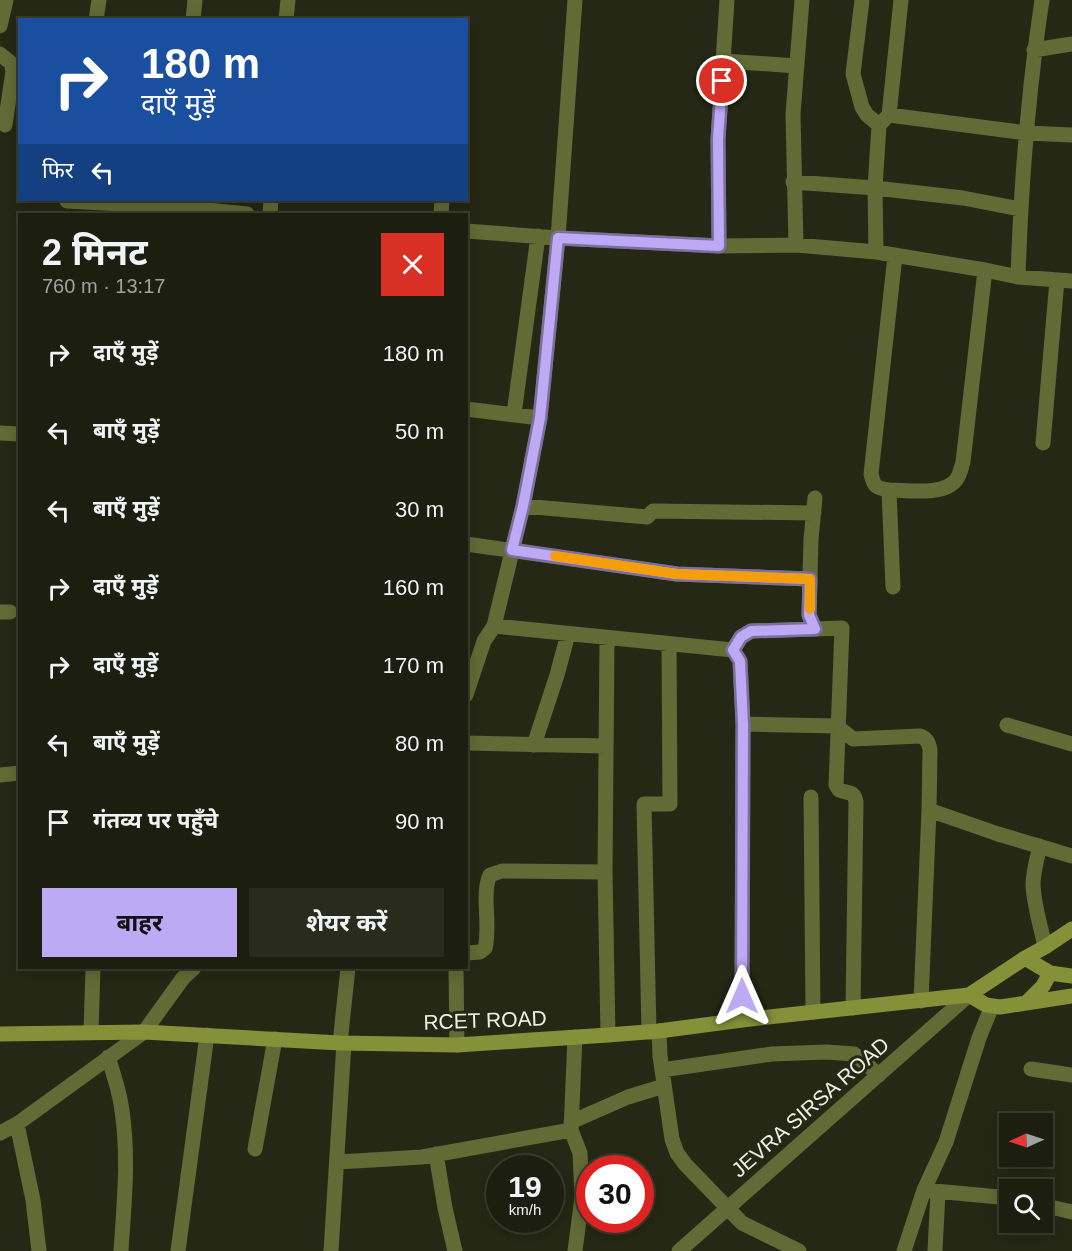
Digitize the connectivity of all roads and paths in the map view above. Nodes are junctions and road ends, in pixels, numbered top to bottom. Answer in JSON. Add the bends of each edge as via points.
{"nodes":[{"id":1,"x":6,"y":0,"type":"edge"},
{"id":2,"x":99,"y":0,"type":"edge"},
{"id":3,"x":195,"y":0,"type":"edge"},
{"id":4,"x":288,"y":0,"type":"edge"},
{"id":5,"x":575,"y":0,"type":"edge"},
{"id":6,"x":727,"y":0,"type":"edge"},
{"id":7,"x":802,"y":0,"type":"edge"},
{"id":8,"x":862,"y":0,"type":"edge"},
{"id":9,"x":901,"y":0,"type":"edge"},
{"id":10,"x":1042,"y":0,"type":"edge"},
{"id":11,"x":96,"y":18,"type":"edge"},
{"id":12,"x":193,"y":18,"type":"edge"},
{"id":13,"x":286,"y":18,"type":"edge"},
{"id":14,"x":0,"y":26,"type":"edge"},
{"id":15,"x":1072,"y":44,"type":"edge"},
{"id":16,"x":1034,"y":50,"type":"junction"},
{"id":17,"x":0,"y":54,"type":"edge"},
{"id":18,"x":724,"y":61,"type":"junction"},
{"id":19,"x":797,"y":66,"type":"junction"},
{"id":20,"x":884,"y":120,"type":"junction"},
{"id":21,"x":4,"y":125,"type":"dead end"},
{"id":22,"x":1027,"y":133,"type":"junction"},
{"id":23,"x":1072,"y":135,"type":"edge"},
{"id":24,"x":793,"y":182,"type":"junction"},
{"id":25,"x":875,"y":188,"type":"junction"},
{"id":26,"x":67,"y":205,"type":"edge"},
{"id":27,"x":177,"y":207,"type":"edge"},
{"id":28,"x":1020,"y":209,"type":"junction"},
{"id":29,"x":237,"y":213,"type":"edge"},
{"id":30,"x":468,"y":231,"type":"edge"},
{"id":31,"x":538,"y":236,"type":"junction"},
{"id":32,"x":558,"y":238,"type":"junction"},
{"id":33,"x":719,"y":246,"type":"junction"},
{"id":34,"x":796,"y":246,"type":"junction"},
{"id":35,"x":876,"y":252,"type":"junction"},
{"id":36,"x":895,"y":256,"type":"junction"},
{"id":37,"x":985,"y":270,"type":"junction"},
{"id":38,"x":1018,"y":277,"type":"junction"},
{"id":39,"x":1065,"y":280,"type":"edge"},
{"id":40,"x":468,"y":409,"type":"edge"},
{"id":41,"x":514,"y":414,"type":"junction"},
{"id":42,"x":540,"y":418,"type":"junction"},
{"id":43,"x":0,"y":433,"type":"edge"},
{"id":44,"x":18,"y":434,"type":"edge"},
{"id":45,"x":1043,"y":443,"type":"dead end"},
{"id":46,"x":889,"y":490,"type":"junction"},
{"id":47,"x":523,"y":506,"type":"junction"},
{"id":48,"x":468,"y":544,"type":"edge"},
{"id":49,"x":512,"y":550,"type":"junction"},
{"id":50,"x":810,"y":579,"type":"junction"},
{"id":51,"x":893,"y":587,"type":"dead end"},
{"id":52,"x":494,"y":626,"type":"junction"},
{"id":53,"x":815,"y":629,"type":"junction"},
{"id":54,"x":568,"y":634,"type":"junction"},
{"id":55,"x":607,"y":638,"type":"junction"},
{"id":56,"x":669,"y":644,"type":"junction"},
{"id":57,"x":733,"y":650,"type":"junction"},
{"id":58,"x":468,"y":689,"type":"edge"},
{"id":59,"x":743,"y":724,"type":"junction"},
{"id":60,"x":1007,"y":725,"type":"dead end"},
{"id":61,"x":837,"y":726,"type":"junction"},
{"id":62,"x":468,"y":743,"type":"edge"},
{"id":63,"x":1072,"y":744,"type":"edge"},
{"id":64,"x":534,"y":745,"type":"junction"},
{"id":65,"x":606,"y":746,"type":"junction"},
{"id":66,"x":18,"y":773,"type":"edge"},
{"id":67,"x":0,"y":775,"type":"edge"},
{"id":68,"x":811,"y":797,"type":"dead end"},
{"id":69,"x":929,"y":810,"type":"junction"},
{"id":70,"x":1040,"y":846,"type":"junction"},
{"id":71,"x":1072,"y":856,"type":"edge"},
{"id":72,"x":605,"y":872,"type":"junction"},
{"id":73,"x":1072,"y":929,"type":"edge"},
{"id":74,"x":1045,"y":947,"type":"junction"},
{"id":75,"x":468,"y":953,"type":"edge"},
{"id":76,"x":1025,"y":958,"type":"junction"},
{"id":77,"x":93,"y":969,"type":"edge"},
{"id":78,"x":348,"y":969,"type":"edge"},
{"id":79,"x":456,"y":969,"type":"edge"},
{"id":80,"x":1072,"y":969,"type":"edge"},
{"id":81,"x":187,"y":971,"type":"edge"},
{"id":82,"x":1050,"y":974,"type":"junction"},
{"id":83,"x":1072,"y":976,"type":"edge"},
{"id":84,"x":969,"y":995,"type":"junction"},
{"id":85,"x":1072,"y":996,"type":"edge"},
{"id":86,"x":921,"y":1001,"type":"junction"},
{"id":87,"x":1026,"y":1003,"type":"junction"},
{"id":88,"x":993,"y":1006,"type":"junction"},
{"id":89,"x":853,"y":1008,"type":"junction"},
{"id":90,"x":813,"y":1012,"type":"junction"},
{"id":91,"x":742,"y":1020,"type":"junction"},
{"id":92,"x":654,"y":1031,"type":"junction"},
{"id":93,"x":91,"y":1032,"type":"junction"},
{"id":94,"x":144,"y":1032,"type":"junction"},
{"id":95,"x":0,"y":1034,"type":"edge"},
{"id":96,"x":207,"y":1035,"type":"junction"},
{"id":97,"x":608,"y":1035,"type":"junction"},
{"id":98,"x":574,"y":1037,"type":"junction"},
{"id":99,"x":275,"y":1039,"type":"junction"},
{"id":100,"x":342,"y":1043,"type":"junction"},
{"id":101,"x":457,"y":1045,"type":"junction"},
{"id":102,"x":108,"y":1057,"type":"junction"},
{"id":103,"x":662,"y":1070,"type":"junction"},
{"id":104,"x":1031,"y":1070,"type":"dead end"},
{"id":105,"x":879,"y":1075,"type":"junction"},
{"id":106,"x":1072,"y":1076,"type":"edge"},
{"id":107,"x":664,"y":1086,"type":"junction"},
{"id":108,"x":17,"y":1124,"type":"junction"},
{"id":109,"x":571,"y":1126,"type":"junction"},
{"id":110,"x":0,"y":1133,"type":"edge"},
{"id":111,"x":255,"y":1149,"type":"dead end"},
{"id":112,"x":436,"y":1155,"type":"junction"},
{"id":113,"x":338,"y":1162,"type":"junction"},
{"id":114,"x":931,"y":1191,"type":"junction"},
{"id":115,"x":999,"y":1197,"type":"edge"},
{"id":116,"x":1053,"y":1208,"type":"edge"},
{"id":117,"x":727,"y":1209,"type":"junction"},
{"id":118,"x":1072,"y":1212,"type":"edge"},
{"id":119,"x":39,"y":1251,"type":"edge"},
{"id":120,"x":122,"y":1251,"type":"edge"},
{"id":121,"x":178,"y":1251,"type":"edge"},
{"id":122,"x":331,"y":1251,"type":"edge"},
{"id":123,"x":455,"y":1251,"type":"edge"},
{"id":124,"x":575,"y":1251,"type":"edge"},
{"id":125,"x":679,"y":1251,"type":"edge"},
{"id":126,"x":799,"y":1251,"type":"edge"},
{"id":127,"x":904,"y":1251,"type":"edge"},
{"id":128,"x":934,"y":1251,"type":"edge"}],
"edges":[{"from":1,"to":14,"type":"street"},
{"from":2,"to":11,"type":"street"},
{"from":3,"to":12,"type":"street"},
{"from":4,"to":13,"type":"street"},
{"from":5,"to":32,"type":"street"},
{"from":6,"to":18,"type":"street"},
{"from":7,"to":19,"type":"street"},
{"from":8,"to":20,"type":"street","via":[[853,74],[867,115]]},
{"from":9,"to":20,"type":"street"},
{"from":10,"to":16,"type":"street"},
{"from":15,"to":16,"type":"street"},
{"from":16,"to":22,"type":"street"},
{"from":17,"to":21,"type":"street","via":[[11,63],[13,71]]},
{"from":18,"to":19,"type":"street"},
{"from":18,"to":33,"type":"street","via":[[718,139]]},
{"from":19,"to":24,"type":"street","via":[[792,114]]},
{"from":20,"to":22,"type":"street"},
{"from":20,"to":25,"type":"street"},
{"from":22,"to":23,"type":"street"},
{"from":22,"to":28,"type":"street"},
{"from":24,"to":25,"type":"street"},
{"from":24,"to":34,"type":"street"},
{"from":25,"to":28,"type":"street"},
{"from":25,"to":35,"type":"street"},
{"from":26,"to":27,"type":"street"},
{"from":27,"to":29,"type":"street"},
{"from":28,"to":38,"type":"street"},
{"from":30,"to":31,"type":"street"},
{"from":31,"to":32,"type":"street"},
{"from":31,"to":41,"type":"street"},
{"from":32,"to":33,"type":"street"},
{"from":32,"to":42,"type":"street"},
{"from":33,"to":34,"type":"street"},
{"from":34,"to":35,"type":"street"},
{"from":35,"to":36,"type":"street"},
{"from":36,"to":37,"type":"street"},
{"from":36,"to":46,"type":"street","via":[[871,474],[875,486]]},
{"from":37,"to":38,"type":"street"},
{"from":37,"to":46,"type":"street","via":[[960,473],[947,488],[935,491]]},
{"from":38,"to":39,"type":"street"},
{"from":39,"to":45,"type":"street"},
{"from":40,"to":41,"type":"street"},
{"from":41,"to":42,"type":"street"},
{"from":42,"to":47,"type":"street"},
{"from":43,"to":44,"type":"street"},
{"from":46,"to":51,"type":"street"},
{"from":47,"to":49,"type":"street"},
{"from":47,"to":50,"type":"street","via":[[647,517],[653,511],[814,505]]},
{"from":48,"to":49,"type":"street"},
{"from":49,"to":50,"type":"street","via":[[677,574]]},
{"from":49,"to":52,"type":"street"},
{"from":50,"to":53,"type":"street","via":[[809,615]]},
{"from":52,"to":54,"type":"street"},
{"from":52,"to":58,"type":"street","via":[[484,641]]},
{"from":53,"to":57,"type":"street","via":[[751,631],[741,637]]},
{"from":53,"to":61,"type":"street","via":[[842,628]]},
{"from":54,"to":55,"type":"street"},
{"from":54,"to":64,"type":"street"},
{"from":55,"to":56,"type":"street"},
{"from":55,"to":65,"type":"street"},
{"from":56,"to":57,"type":"street"},
{"from":56,"to":92,"type":"street","via":[[670,804],[644,804]]},
{"from":57,"to":59,"type":"street","via":[[740,661]]},
{"from":59,"to":61,"type":"street"},
{"from":59,"to":91,"type":"street"},
{"from":60,"to":63,"type":"street"},
{"from":61,"to":69,"type":"street","via":[[853,739],[920,736],[927,740]]},
{"from":61,"to":89,"type":"street","via":[[836,785],[839,790],[854,794],[856,802]]},
{"from":62,"to":64,"type":"street"},
{"from":64,"to":65,"type":"street"},
{"from":65,"to":72,"type":"street"},
{"from":66,"to":67,"type":"street"},
{"from":68,"to":90,"type":"street"},
{"from":69,"to":70,"type":"street"},
{"from":69,"to":86,"type":"street"},
{"from":70,"to":71,"type":"street"},
{"from":70,"to":74,"type":"street","via":[[1033,883]]},
{"from":72,"to":75,"type":"street","via":[[502,871],[490,875],[486,888],[485,948]]},
{"from":72,"to":97,"type":"street"},
{"from":73,"to":74,"type":"main road"},
{"from":74,"to":76,"type":"main road"},
{"from":76,"to":82,"type":"main road"},
{"from":76,"to":84,"type":"main road"},
{"from":77,"to":93,"type":"street"},
{"from":78,"to":100,"type":"street"},
{"from":79,"to":101,"type":"street"},
{"from":80,"to":82,"type":"street"},
{"from":81,"to":94,"type":"street"},
{"from":82,"to":83,"type":"main road"},
{"from":82,"to":87,"type":"main road"},
{"from":84,"to":86,"type":"main road","name":"RCET ROAD"},
{"from":84,"to":88,"type":"main road"},
{"from":84,"to":105,"type":"street","name":"JEVRA SIRSA ROAD"},
{"from":85,"to":87,"type":"main road"},
{"from":86,"to":89,"type":"main road","name":"RCET ROAD"},
{"from":87,"to":88,"type":"main road"},
{"from":88,"to":114,"type":"street","via":[[979,1038]]},
{"from":89,"to":90,"type":"main road","name":"RCET ROAD"},
{"from":90,"to":91,"type":"main road","name":"RCET ROAD"},
{"from":91,"to":92,"type":"main road","name":"RCET ROAD"},
{"from":92,"to":97,"type":"main road","name":"RCET ROAD"},
{"from":92,"to":103,"type":"street"},
{"from":93,"to":94,"type":"main road","name":"RCET ROAD"},
{"from":93,"to":95,"type":"main road","name":"RCET ROAD"},
{"from":94,"to":96,"type":"main road","name":"RCET ROAD"},
{"from":94,"to":102,"type":"street"},
{"from":96,"to":99,"type":"main road","name":"RCET ROAD"},
{"from":96,"to":121,"type":"street"},
{"from":97,"to":98,"type":"main road","name":"RCET ROAD"},
{"from":98,"to":101,"type":"main road","name":"RCET ROAD"},
{"from":98,"to":109,"type":"street"},
{"from":99,"to":100,"type":"main road","name":"RCET ROAD"},
{"from":99,"to":111,"type":"street"},
{"from":100,"to":101,"type":"main road","name":"RCET ROAD"},
{"from":100,"to":113,"type":"street"},
{"from":102,"to":108,"type":"street"},
{"from":102,"to":120,"type":"street","via":[[119,1095],[125,1144]]},
{"from":103,"to":105,"type":"street","via":[[772,1054],[826,1052],[854,1054]]},
{"from":103,"to":107,"type":"street"},
{"from":104,"to":106,"type":"street"},
{"from":105,"to":117,"type":"street","name":"JEVRA SIRSA ROAD"},
{"from":107,"to":109,"type":"street","via":[[627,1097]]},
{"from":107,"to":117,"type":"street","via":[[677,1153]]},
{"from":108,"to":110,"type":"street"},
{"from":108,"to":119,"type":"street"},
{"from":109,"to":112,"type":"street"},
{"from":109,"to":124,"type":"street","via":[[580,1153],[582,1197]]},
{"from":112,"to":113,"type":"street"},
{"from":112,"to":123,"type":"street"},
{"from":113,"to":122,"type":"street"},
{"from":114,"to":115,"type":"street"},
{"from":114,"to":127,"type":"street"},
{"from":114,"to":128,"type":"street"},
{"from":116,"to":118,"type":"street"},
{"from":117,"to":125,"type":"street","name":"JEVRA SIRSA ROAD"},
{"from":117,"to":126,"type":"street","via":[[742,1223]]}]}
